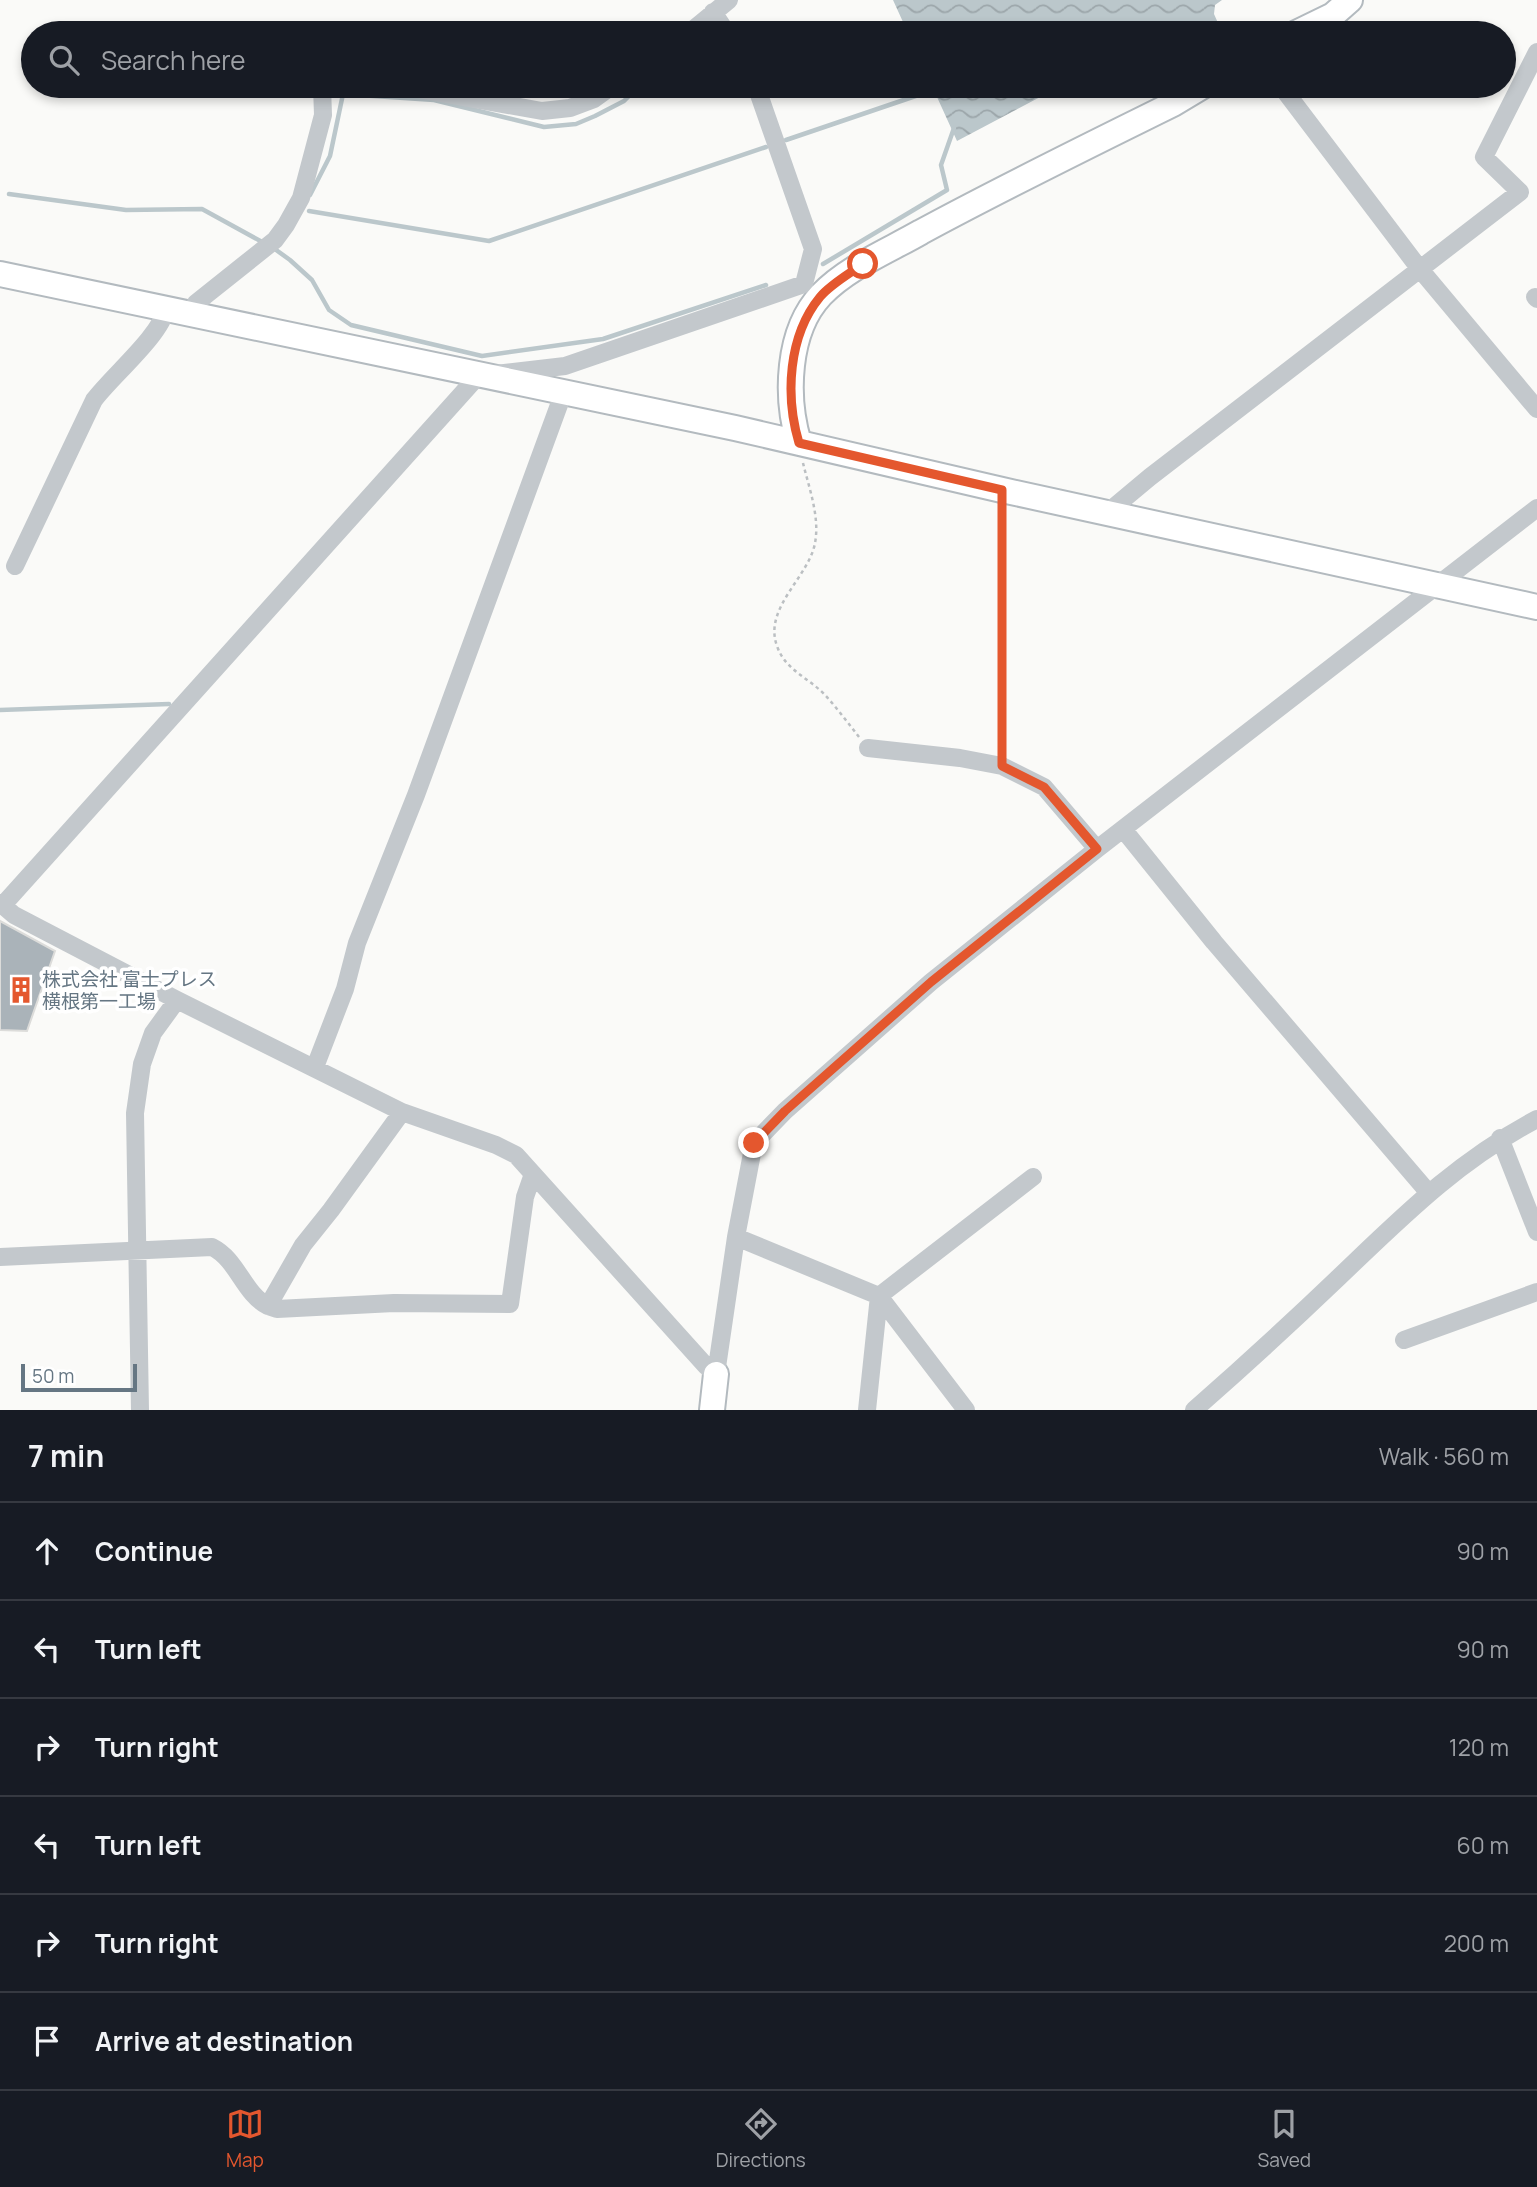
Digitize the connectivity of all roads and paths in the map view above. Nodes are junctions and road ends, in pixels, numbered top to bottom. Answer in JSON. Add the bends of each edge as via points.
{"nodes":[{"id":1,"x":729,"y":0,"type":"edge"},
{"id":2,"x":1350,"y":0,"type":"edge"},
{"id":3,"x":713,"y":12,"type":"junction"},
{"id":4,"x":706,"y":21,"type":"edge"},
{"id":5,"x":719,"y":21,"type":"edge"},
{"id":6,"x":1321,"y":21,"type":"edge"},
{"id":7,"x":1537,"y":52,"type":"edge"},
{"id":8,"x":1516,"y":94,"type":"edge"},
{"id":9,"x":322,"y":98,"type":"edge"},
{"id":10,"x":472,"y":98,"type":"edge"},
{"id":11,"x":595,"y":98,"type":"edge"},
{"id":12,"x":760,"y":98,"type":"edge"},
{"id":13,"x":1183,"y":98,"type":"edge"},
{"id":14,"x":1290,"y":98,"type":"edge"},
{"id":15,"x":1514,"y":98,"type":"edge"},
{"id":16,"x":1419,"y":268,"type":"junction"},
{"id":17,"x":0,"y":274,"type":"edge"},
{"id":18,"x":813,"y":289,"type":"junction"},
{"id":19,"x":166,"y":309,"type":"junction"},
{"id":20,"x":191,"y":315,"type":"junction"},
{"id":21,"x":478,"y":376,"type":"junction"},
{"id":22,"x":564,"y":394,"type":"junction"},
{"id":23,"x":1537,"y":409,"type":"edge"},
{"id":24,"x":799,"y":443,"type":"junction"},
{"id":25,"x":1002,"y":490,"type":"junction"},
{"id":26,"x":1537,"y":508,"type":"edge"},
{"id":27,"x":1107,"y":513,"type":"junction"},
{"id":28,"x":15,"y":566,"type":"dead end"},
{"id":29,"x":1439,"y":586,"type":"junction"},
{"id":30,"x":1537,"y":607,"type":"edge"},
{"id":31,"x":867,"y":748,"type":"joint"},
{"id":32,"x":1002,"y":766,"type":"junction"},
{"id":33,"x":1124,"y":829,"type":"junction"},
{"id":34,"x":1097,"y":849,"type":"junction"},
{"id":35,"x":2,"y":904,"type":"edge"},
{"id":36,"x":177,"y":1000,"type":"junction"},
{"id":37,"x":315,"y":1067,"type":"junction"},
{"id":38,"x":402,"y":1112,"type":"junction"},
{"id":39,"x":1537,"y":1119,"type":"edge"},
{"id":40,"x":1500,"y":1138,"type":"junction"},
{"id":41,"x":533,"y":1174,"type":"junction"},
{"id":42,"x":1033,"y":1177,"type":"dead end"},
{"id":43,"x":1428,"y":1192,"type":"junction"},
{"id":44,"x":1537,"y":1231,"type":"edge"},
{"id":45,"x":736,"y":1237,"type":"junction"},
{"id":46,"x":137,"y":1249,"type":"junction"},
{"id":47,"x":0,"y":1257,"type":"edge"},
{"id":48,"x":1537,"y":1292,"type":"edge"},
{"id":49,"x":879,"y":1296,"type":"junction"},
{"id":50,"x":268,"y":1306,"type":"junction"},
{"id":51,"x":1404,"y":1340,"type":"dead end"},
{"id":52,"x":716,"y":1374,"type":"junction"},
{"id":53,"x":140,"y":1410,"type":"edge"},
{"id":54,"x":712,"y":1410,"type":"edge"},
{"id":55,"x":867,"y":1410,"type":"edge"},
{"id":56,"x":966,"y":1410,"type":"edge"},
{"id":57,"x":1194,"y":1410,"type":"edge"}],
"edges":[{"from":1,"to":3,"type":"street"},
{"from":2,"to":6,"type":"street"},
{"from":3,"to":4,"type":"street"},
{"from":3,"to":5,"type":"street"},
{"from":7,"to":8,"type":"street"},
{"from":9,"to":20,"type":"street","via":[[323,115],[301,198],[269,244],[196,303]]},
{"from":10,"to":11,"type":"street","via":[[542,110],[570,108]]},
{"from":12,"to":18,"type":"street","via":[[813,248]]},
{"from":13,"to":18,"type":"street","via":[[979,199]]},
{"from":14,"to":16,"type":"street"},
{"from":15,"to":16,"type":"street","via":[[1484,157],[1520,192]]},
{"from":16,"to":23,"type":"street"},
{"from":16,"to":27,"type":"street"},
{"from":17,"to":19,"type":"street"},
{"from":18,"to":21,"type":"street","via":[[565,366]]},
{"from":18,"to":24,"type":"street","via":[[795,349],[793,424]]},
{"from":19,"to":20,"type":"street"},
{"from":19,"to":28,"type":"street","via":[[154,333],[94,400]]},
{"from":20,"to":21,"type":"street"},
{"from":21,"to":22,"type":"street"},
{"from":21,"to":35,"type":"street"},
{"from":22,"to":24,"type":"street"},
{"from":22,"to":37,"type":"street","via":[[357,943]]},
{"from":24,"to":25,"type":"street"},
{"from":24,"to":31,"type":"path","via":[[816,540],[812,557],[778,612],[774,633],[790,667],[824,694]]},
{"from":25,"to":27,"type":"street"},
{"from":25,"to":32,"type":"path"},
{"from":26,"to":29,"type":"street"},
{"from":27,"to":29,"type":"street"},
{"from":29,"to":30,"type":"street"},
{"from":29,"to":33,"type":"street"},
{"from":31,"to":32,"type":"street"},
{"from":32,"to":34,"type":"street","via":[[1044,787]]},
{"from":33,"to":34,"type":"street"},
{"from":33,"to":43,"type":"street","via":[[1214,942]]},
{"from":34,"to":45,"type":"street","via":[[931,982],[754,1143]]},
{"from":35,"to":36,"type":"street","via":[[14,915]]},
{"from":36,"to":37,"type":"street"},
{"from":36,"to":46,"type":"street","via":[[153,1033],[142,1064],[135,1113]]},
{"from":37,"to":38,"type":"street"},
{"from":38,"to":41,"type":"street","via":[[496,1145],[516,1155]]},
{"from":38,"to":50,"type":"street","via":[[303,1245]]},
{"from":39,"to":40,"type":"street"},
{"from":40,"to":43,"type":"street"},
{"from":40,"to":44,"type":"street"},
{"from":41,"to":50,"type":"street","via":[[525,1197],[510,1304]]},
{"from":41,"to":52,"type":"street"},
{"from":42,"to":49,"type":"street"},
{"from":43,"to":57,"type":"street"},
{"from":45,"to":49,"type":"street"},
{"from":45,"to":52,"type":"street"},
{"from":46,"to":47,"type":"street"},
{"from":46,"to":50,"type":"street","via":[[212,1247],[225,1253],[257,1301]]},
{"from":46,"to":53,"type":"street"},
{"from":48,"to":51,"type":"street"},
{"from":49,"to":55,"type":"street"},
{"from":49,"to":56,"type":"street"},
{"from":52,"to":54,"type":"street"}]}
